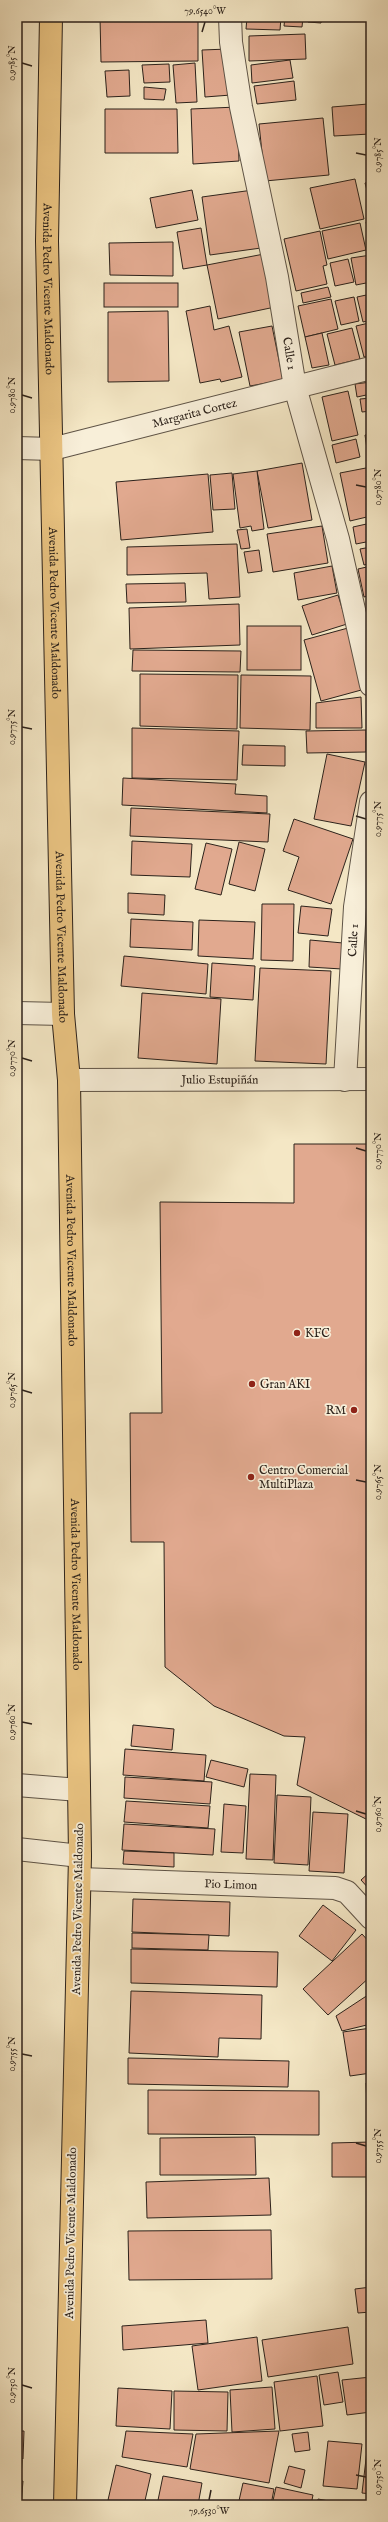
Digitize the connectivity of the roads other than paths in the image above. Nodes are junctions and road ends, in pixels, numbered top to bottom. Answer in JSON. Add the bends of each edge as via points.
{"nodes":[{"id":1,"x":51,"y":17,"type":"edge"},
{"id":2,"x":230,"y":17,"type":"edge"},
{"id":3,"x":371,"y":368,"type":"edge"},
{"id":4,"x":295,"y":387,"type":"junction"},
{"id":5,"x":17,"y":448,"type":"edge"},
{"id":6,"x":52,"y":449,"type":"junction"},
{"id":7,"x":371,"y":685,"type":"edge"},
{"id":8,"x":371,"y":802,"type":"edge"},
{"id":9,"x":17,"y":1012,"type":"edge"},
{"id":10,"x":63,"y":1014,"type":"junction"},
{"id":11,"x":371,"y":1079,"type":"edge"},
{"id":12,"x":69,"y":1080,"type":"junction"},
{"id":13,"x":345,"y":1080,"type":"junction"},
{"id":14,"x":17,"y":1785,"type":"edge"},
{"id":15,"x":79,"y":1790,"type":"junction"},
{"id":16,"x":17,"y":1849,"type":"edge"},
{"id":17,"x":80,"y":1856,"type":"junction"},
{"id":18,"x":80,"y":1879,"type":"junction"},
{"id":19,"x":371,"y":1918,"type":"edge"},
{"id":20,"x":65,"y":2505,"type":"edge"}],
"edges":[{"from":1,"to":6,"type":"main road","name":"Avenida Pedro Vicente Maldonado","via":[[47,241]]},
{"from":2,"to":4,"type":"street","name":"Calle 1","via":[[231,42],[241,107],[277,277]]},
{"from":3,"to":4,"type":"street","name":"Margarita Cortez"},
{"from":4,"to":6,"type":"street","name":"Margarita Cortez"},
{"from":4,"to":7,"type":"street","name":"Calle 1","via":[[338,539]]},
{"from":5,"to":6,"type":"street","name":"Margarita Cortez"},
{"from":6,"to":10,"type":"main road","name":"Avenida Pedro Vicente Maldonado"},
{"from":8,"to":13,"type":"street","name":"Calle 1","via":[[355,907]]},
{"from":9,"to":10,"type":"street"},
{"from":10,"to":12,"type":"main road","name":"Avenida Pedro Vicente Maldonado"},
{"from":11,"to":13,"type":"street","name":"Julio Estupiñán"},
{"from":12,"to":13,"type":"street","name":"Julio Estupiñán"},
{"from":12,"to":15,"type":"main road","name":"Avenida Pedro Vicente Maldonado"},
{"from":14,"to":15,"type":"street"},
{"from":15,"to":17,"type":"main road","name":"Avenida Pedro Vicente Maldonado"},
{"from":16,"to":17,"type":"street"},
{"from":17,"to":18,"type":"main road","name":"Avenida Pedro Vicente Maldonado"},
{"from":18,"to":19,"type":"street","name":"Pio Limon","via":[[335,1888],[347,1892]]},
{"from":18,"to":20,"type":"main road","name":"Avenida Pedro Vicente Maldonado"}]}
